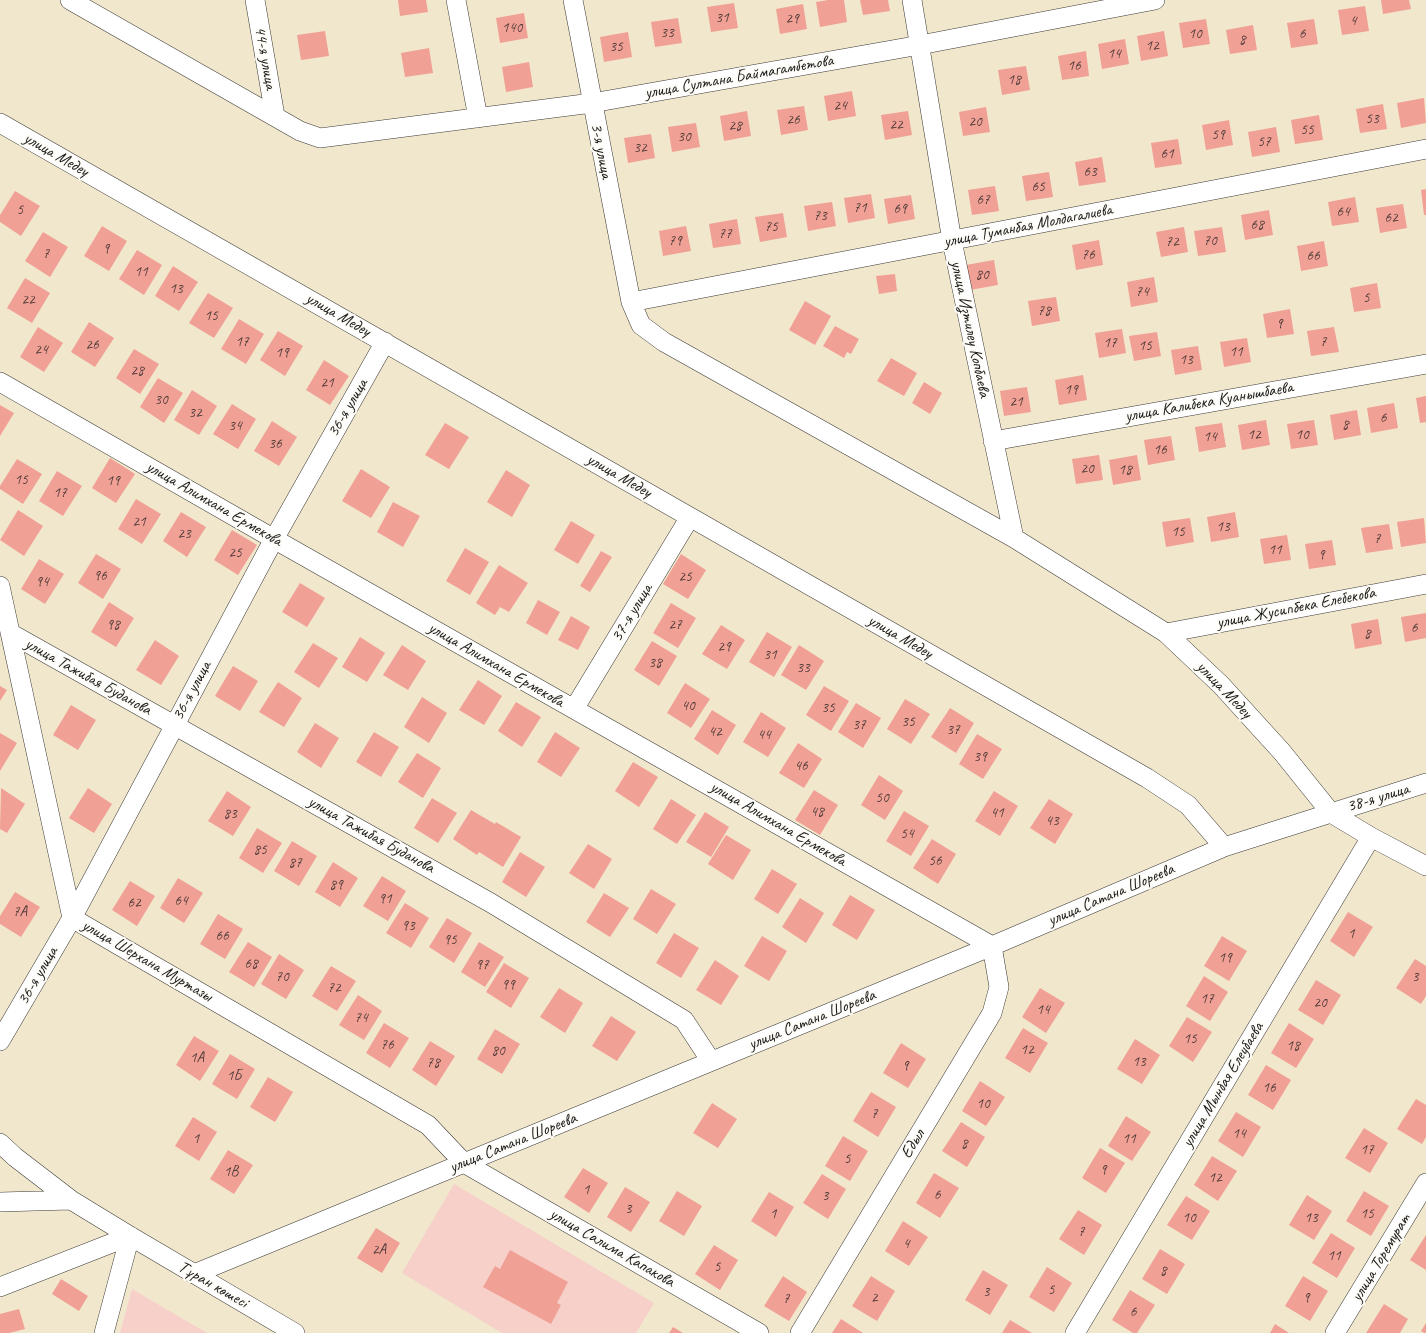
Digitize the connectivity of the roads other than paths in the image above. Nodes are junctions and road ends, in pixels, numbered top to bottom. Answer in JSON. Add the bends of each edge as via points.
{"nodes":[{"id":1,"x":70,"y":0,"type":"edge"},
{"id":2,"x":255,"y":0,"type":"edge"},
{"id":3,"x":456,"y":0,"type":"edge"},
{"id":4,"x":573,"y":0,"type":"edge"},
{"id":5,"x":912,"y":0,"type":"edge"},
{"id":6,"x":1154,"y":0,"type":"edge"},
{"id":7,"x":920,"y":45,"type":"junction"},
{"id":8,"x":592,"y":103,"type":"junction"},
{"id":9,"x":275,"y":116,"type":"junction"},
{"id":10,"x":478,"y":118,"type":"junction"},
{"id":11,"x":0,"y":123,"type":"edge"},
{"id":12,"x":1426,"y":149,"type":"edge"},
{"id":13,"x":952,"y":241,"type":"junction"},
{"id":14,"x":630,"y":302,"type":"junction"},
{"id":15,"x":386,"y":342,"type":"junction"},
{"id":16,"x":1426,"y":364,"type":"edge"},
{"id":17,"x":0,"y":382,"type":"edge"},
{"id":18,"x":993,"y":441,"type":"junction"},
{"id":19,"x":690,"y":517,"type":"junction"},
{"id":20,"x":1014,"y":538,"type":"junction"},
{"id":21,"x":274,"y":539,"type":"junction"},
{"id":22,"x":1426,"y":584,"type":"edge"},
{"id":23,"x":0,"y":586,"type":"edge"},
{"id":24,"x":10,"y":633,"type":"junction"},
{"id":25,"x":1166,"y":633,"type":"junction"},
{"id":26,"x":574,"y":709,"type":"junction"},
{"id":27,"x":174,"y":725,"type":"junction"},
{"id":28,"x":1426,"y":783,"type":"edge"},
{"id":29,"x":1331,"y":813,"type":"junction"},
{"id":30,"x":1371,"y":837,"type":"junction"},
{"id":31,"x":1224,"y":847,"type":"junction"},
{"id":32,"x":1426,"y":866,"type":"edge"},
{"id":33,"x":72,"y":918,"type":"junction"},
{"id":34,"x":992,"y":946,"type":"junction"},
{"id":35,"x":0,"y":1041,"type":"edge"},
{"id":36,"x":711,"y":1061,"type":"junction"},
{"id":37,"x":0,"y":1143,"type":"edge"},
{"id":38,"x":464,"y":1163,"type":"junction"},
{"id":39,"x":1426,"y":1183,"type":"edge"},
{"id":40,"x":71,"y":1200,"type":"junction"},
{"id":41,"x":0,"y":1202,"type":"edge"},
{"id":42,"x":130,"y":1236,"type":"junction"},
{"id":43,"x":194,"y":1274,"type":"junction"},
{"id":44,"x":0,"y":1287,"type":"edge"},
{"id":45,"x":104,"y":1333,"type":"edge"},
{"id":46,"x":295,"y":1333,"type":"edge"},
{"id":47,"x":759,"y":1333,"type":"edge"},
{"id":48,"x":800,"y":1333,"type":"edge"},
{"id":49,"x":1075,"y":1333,"type":"edge"},
{"id":50,"x":1335,"y":1333,"type":"edge"}],
"edges":[{"from":1,"to":9,"type":"street"},
{"from":2,"to":9,"type":"street","name":"44-я улица"},
{"from":3,"to":10,"type":"street"},
{"from":4,"to":8,"type":"street","name":"3-я улица"},
{"from":5,"to":7,"type":"street","name":"улица Изтилеу Копбаева"},
{"from":6,"to":7,"type":"street","name":"улица Султана Баймагамбетова"},
{"from":7,"to":8,"type":"street","name":"улица Султана Баймагамбетова"},
{"from":7,"to":13,"type":"street","name":"улица Изтилеу Копбаева"},
{"from":8,"to":10,"type":"street","name":"улица Султана Баймагамбетова"},
{"from":8,"to":14,"type":"street","name":"3-я улица"},
{"from":9,"to":10,"type":"street","name":"улица Султана Баймагамбетова","via":[[300,131],[320,138]]},
{"from":11,"to":15,"type":"street","name":"улица Медеу"},
{"from":12,"to":13,"type":"street","name":"улица Туманбая Молдагалиева"},
{"from":13,"to":14,"type":"street","name":"улица Туманбая Молдагалиева"},
{"from":13,"to":18,"type":"street","name":"улица Изтилеу Копбаева"},
{"from":14,"to":20,"type":"street","name":"улица Медеу","via":[[641,324],[664,342]]},
{"from":15,"to":19,"type":"street","name":"улица Медеу"},
{"from":15,"to":21,"type":"street","name":"36-я улица"},
{"from":16,"to":18,"type":"street","name":"улица Калибека Куанышбаева"},
{"from":17,"to":21,"type":"street","name":"улица Алимхана Ермекова"},
{"from":18,"to":20,"type":"street","name":"улица Изтилеу Копбаева"},
{"from":19,"to":26,"type":"street","name":"37-я улица"},
{"from":19,"to":31,"type":"street","name":"улица Медеу","via":[[1147,778],[1188,805]]},
{"from":20,"to":25,"type":"street","name":"улица Медеу"},
{"from":21,"to":26,"type":"street","name":"улица Алимхана Ермекова"},
{"from":21,"to":27,"type":"street","name":"36-я улица"},
{"from":22,"to":25,"type":"street","name":"улица Жусипбека Елебекова"},
{"from":23,"to":24,"type":"street","name":"улица Шерхана Муртазы"},
{"from":24,"to":27,"type":"street","name":"улица Тажибая Буданова"},
{"from":24,"to":33,"type":"street","name":"улица Шерхана Муртазы"},
{"from":25,"to":29,"type":"street","name":"улица Медеу","via":[[1221,685],[1282,752]]},
{"from":26,"to":34,"type":"street","name":"улица Алимхана Ермекова"},
{"from":27,"to":33,"type":"street","name":"36-я улица"},
{"from":27,"to":36,"type":"street","name":"улица Тажибая Буданова","via":[[491,903],[684,1020]]},
{"from":28,"to":29,"type":"street","name":"38-я улица"},
{"from":29,"to":30,"type":"street"},
{"from":29,"to":31,"type":"street","name":"улица Сатана Шореева"},
{"from":30,"to":32,"type":"street"},
{"from":30,"to":49,"type":"street","name":"улица Мынбая Елеубаева"},
{"from":31,"to":34,"type":"street","name":"улица Сатана Шореева"},
{"from":33,"to":35,"type":"street","name":"36-я улица"},
{"from":33,"to":38,"type":"street","name":"улица Шерхана Муртазы","via":[[428,1125]]},
{"from":34,"to":36,"type":"street","name":"улица Сатана Шореева"},
{"from":34,"to":48,"type":"street","name":"Едыл","via":[[999,987],[992,1013]]},
{"from":36,"to":38,"type":"street","name":"улица Сатана Шореева"},
{"from":37,"to":40,"type":"street","name":"Тұран көшесі"},
{"from":38,"to":43,"type":"street","name":"улица Сатана Шореева"},
{"from":38,"to":47,"type":"street","name":"улица Салима Капакова"},
{"from":39,"to":50,"type":"street","name":"улица Торемурат"},
{"from":40,"to":41,"type":"street"},
{"from":40,"to":42,"type":"street","name":"Тұран көшесі"},
{"from":42,"to":43,"type":"street","name":"Тұран көшесі"},
{"from":42,"to":44,"type":"street"},
{"from":42,"to":45,"type":"street"},
{"from":43,"to":46,"type":"street","name":"Тұран көшесі"}]}
